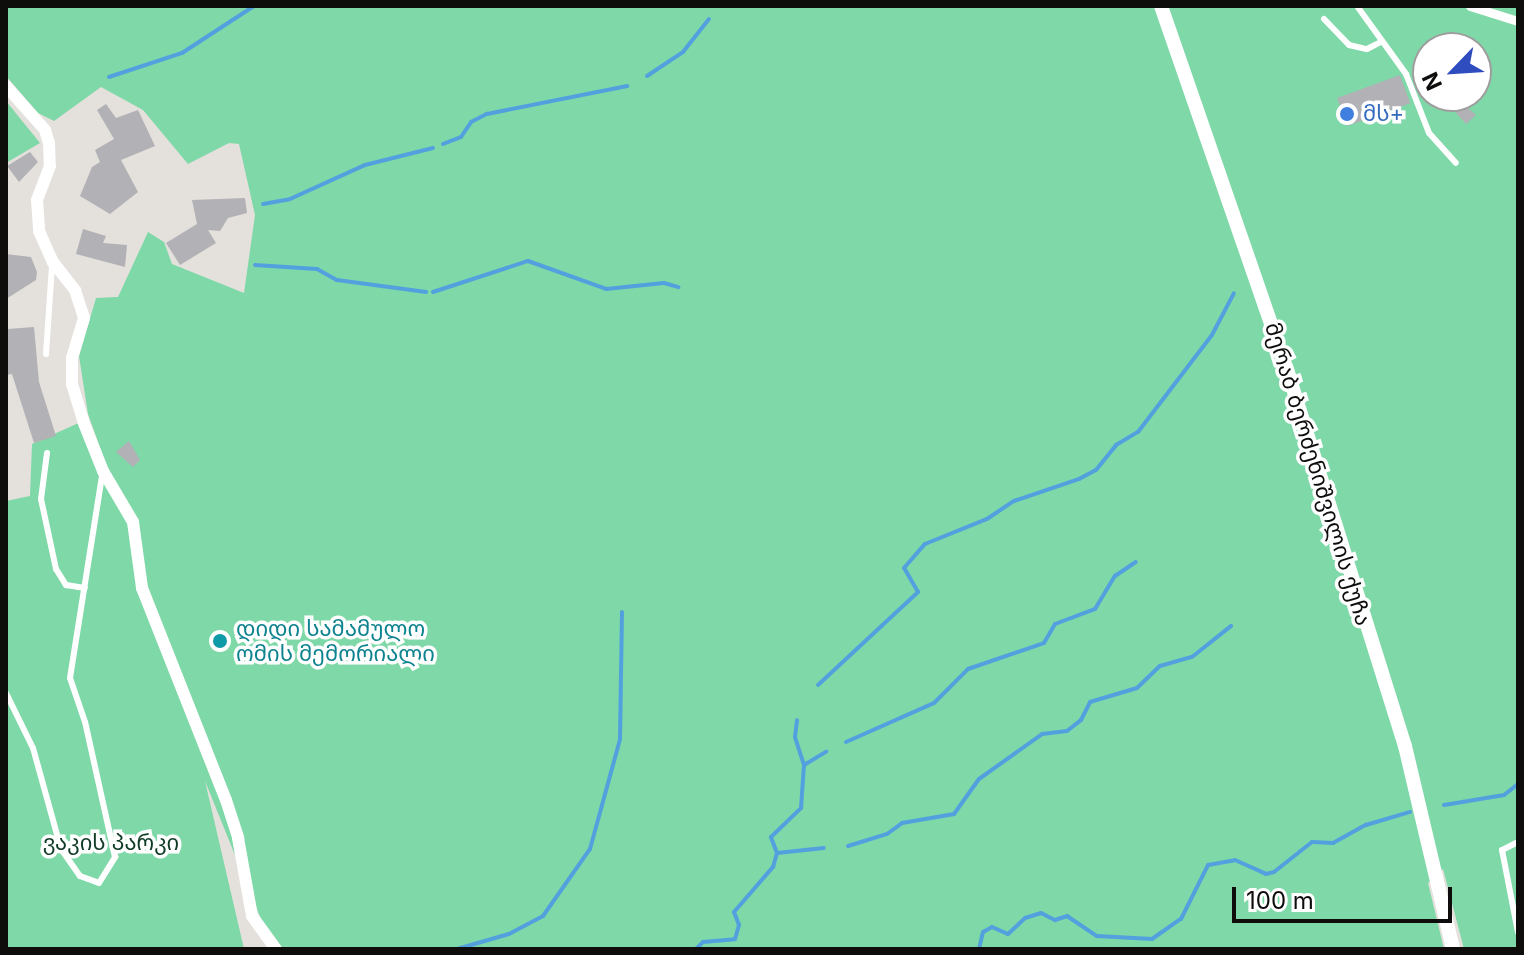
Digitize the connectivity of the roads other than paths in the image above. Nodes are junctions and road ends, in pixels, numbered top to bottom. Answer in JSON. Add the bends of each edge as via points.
{"nodes":[{"id":1,"x":1161,"y":6,"type":"edge"},
{"id":2,"x":1357,"y":6,"type":"edge"},
{"id":3,"x":1470,"y":6,"type":"edge"},
{"id":4,"x":1324,"y":19,"type":"dead end"},
{"id":5,"x":1518,"y":21,"type":"edge"},
{"id":6,"x":1379,"y":43,"type":"junction"},
{"id":7,"x":6,"y":86,"type":"edge"},
{"id":8,"x":1456,"y":163,"type":"dead end"},
{"id":9,"x":53,"y":262,"type":"junction"},
{"id":10,"x":46,"y":354,"type":"dead end"},
{"id":11,"x":47,"y":453,"type":"dead end"},
{"id":12,"x":103,"y":471,"type":"junction"},
{"id":13,"x":85,"y":588,"type":"junction"},
{"id":14,"x":6,"y":693,"type":"edge"},
{"id":15,"x":1518,"y":842,"type":"edge"},
{"id":16,"x":1518,"y":932,"type":"edge"},
{"id":17,"x":276,"y":949,"type":"edge"},
{"id":18,"x":1453,"y":949,"type":"edge"}],
"edges":[{"from":1,"to":18,"type":"street","name":"მერაბ ბერძენიშვილის ქუჩა","via":[[1289,376],[1405,746]]},
{"from":2,"to":6,"type":"lane"},
{"from":3,"to":5,"type":"street"},
{"from":4,"to":6,"type":"lane","via":[[1349,45],[1367,49]]},
{"from":6,"to":8,"type":"lane","via":[[1406,74],[1429,133]]},
{"from":7,"to":9,"type":"street","via":[[45,130],[49,143],[50,166],[37,200],[39,231]]},
{"from":9,"to":10,"type":"lane"},
{"from":9,"to":12,"type":"street","via":[[84,318],[72,358],[72,384]]},
{"from":11,"to":13,"type":"lane","via":[[41,499],[56,569],[66,585]]},
{"from":12,"to":13,"type":"lane"},
{"from":12,"to":17,"type":"street","via":[[133,522],[142,588],[226,800],[252,916]]},
{"from":13,"to":14,"type":"lane","via":[[70,678],[115,857],[104,880],[80,876],[61,849],[32,745]]},
{"from":15,"to":16,"type":"lane","via":[[1502,850]]}]}
